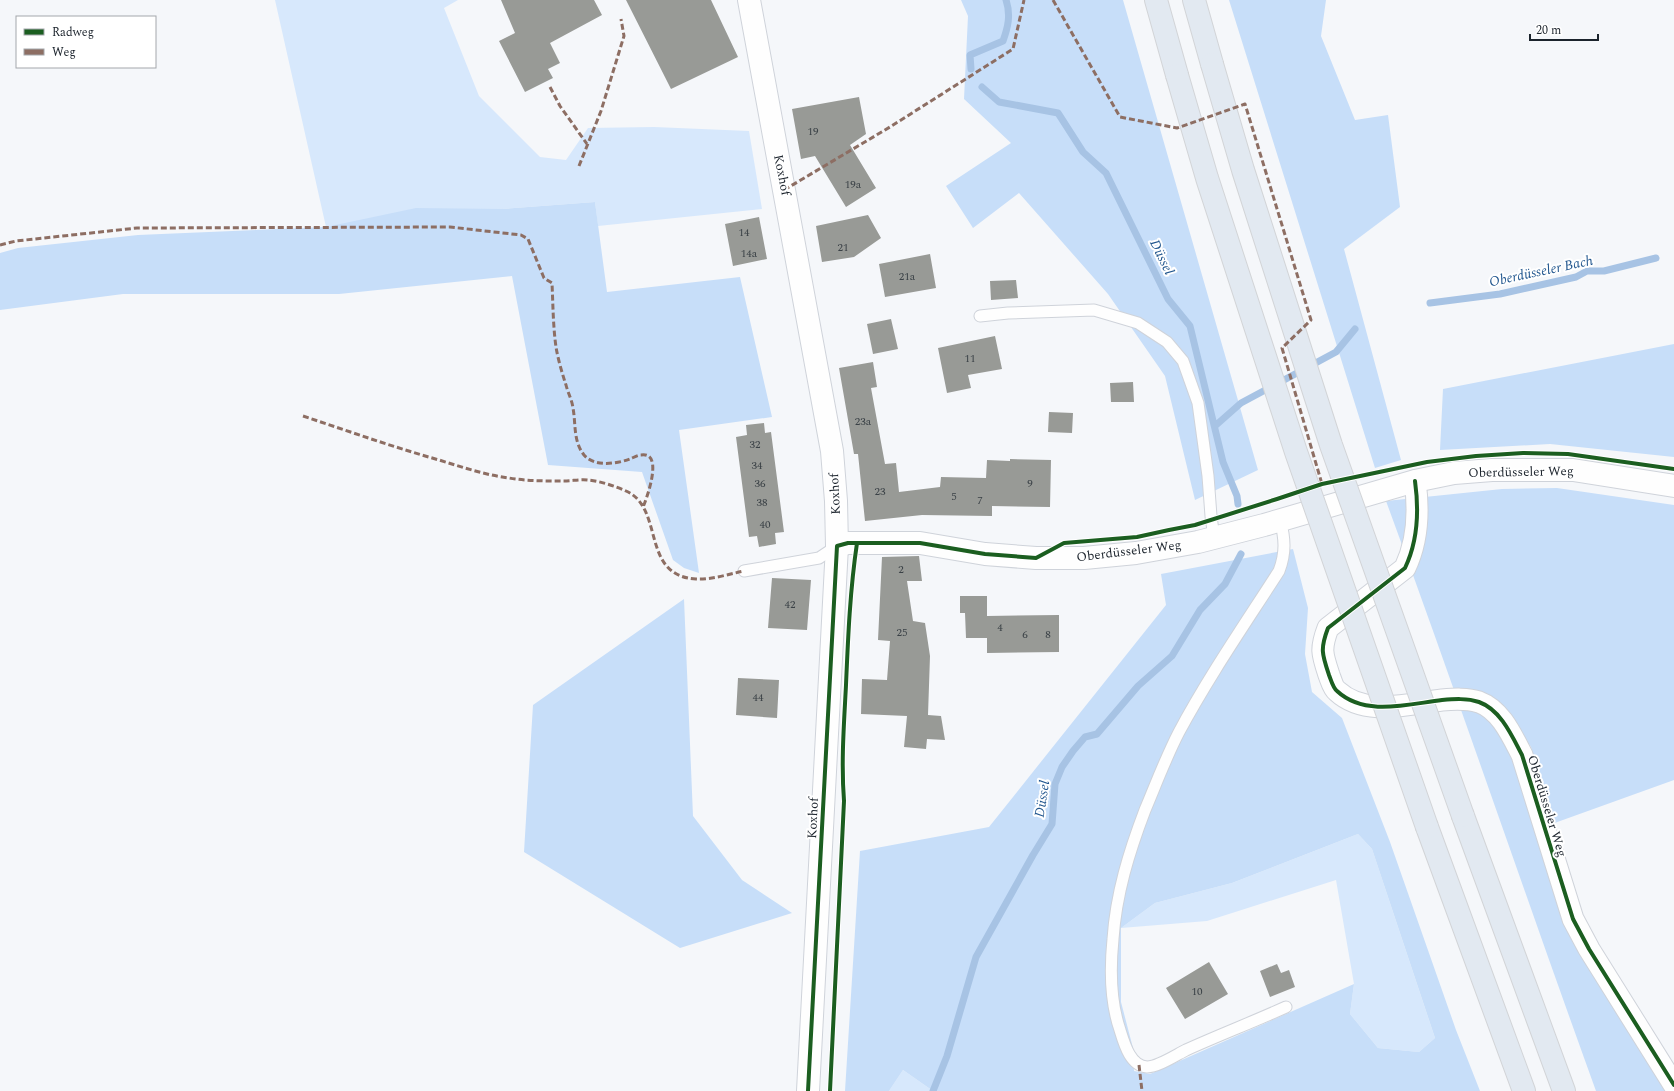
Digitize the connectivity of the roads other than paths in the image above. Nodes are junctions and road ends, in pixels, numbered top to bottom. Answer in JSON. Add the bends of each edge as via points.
{"nodes":[{"id":1,"x":749,"y":0,"type":"edge"},
{"id":2,"x":1156,"y":0,"type":"edge"},
{"id":3,"x":1194,"y":0,"type":"edge"},
{"id":4,"x":980,"y":316,"type":"dead end"},
{"id":5,"x":1415,"y":481,"type":"junction"},
{"id":6,"x":1674,"y":486,"type":"edge"},
{"id":7,"x":1280,"y":520,"type":"junction"},
{"id":8,"x":1214,"y":538,"type":"junction"},
{"id":9,"x":836,"y":546,"type":"junction"},
{"id":10,"x":744,"y":571,"type":"dead end"},
{"id":11,"x":1286,"y":1007,"type":"dead end"},
{"id":12,"x":1674,"y":1085,"type":"edge"},
{"id":13,"x":808,"y":1091,"type":"edge"},
{"id":14,"x":1524,"y":1091,"type":"edge"},
{"id":15,"x":1564,"y":1091,"type":"edge"}],
"edges":[{"from":1,"to":9,"type":"main road","name":"Koxhof","via":[[832,451]]},
{"from":2,"to":14,"type":"highway","bridge":true,"via":[[1207,178],[1296,452],[1427,827]]},
{"from":3,"to":15,"type":"highway","bridge":true,"via":[[1245,178],[1331,445]]},
{"from":4,"to":8,"type":"lane","via":[[1094,310],[1138,323],[1167,342],[1183,361],[1198,403]]},
{"from":5,"to":6,"type":"main road","name":"Oberdüsseler Weg","via":[[1492,470],[1573,470]]},
{"from":5,"to":7,"type":"main road","name":"Oberdüsseler Weg"},
{"from":5,"to":12,"type":"street","name":"Oberdüsseler Weg","via":[[1418,509],[1414,548],[1405,568],[1328,628],[1323,641],[1322,655],[1333,684],[1336,690],[1359,704],[1377,707],[1456,699],[1479,702],[1496,714],[1522,755],[1573,918],[1589,949]]},
{"from":7,"to":8,"type":"main road","name":"Oberdüsseler Weg"},
{"from":7,"to":11,"type":"lane","via":[[1285,553],[1280,571],[1202,691],[1178,733],[1131,846],[1117,909],[1111,956],[1116,1019],[1130,1056],[1139,1065],[1154,1066]]},
{"from":8,"to":9,"type":"main road","name":"Oberdüsseler Weg","via":[[1136,553],[1084,558],[985,554],[920,544],[848,543]]},
{"from":9,"to":10,"type":"lane","via":[[819,558]]},
{"from":9,"to":13,"type":"main road","name":"Koxhof"}]}
